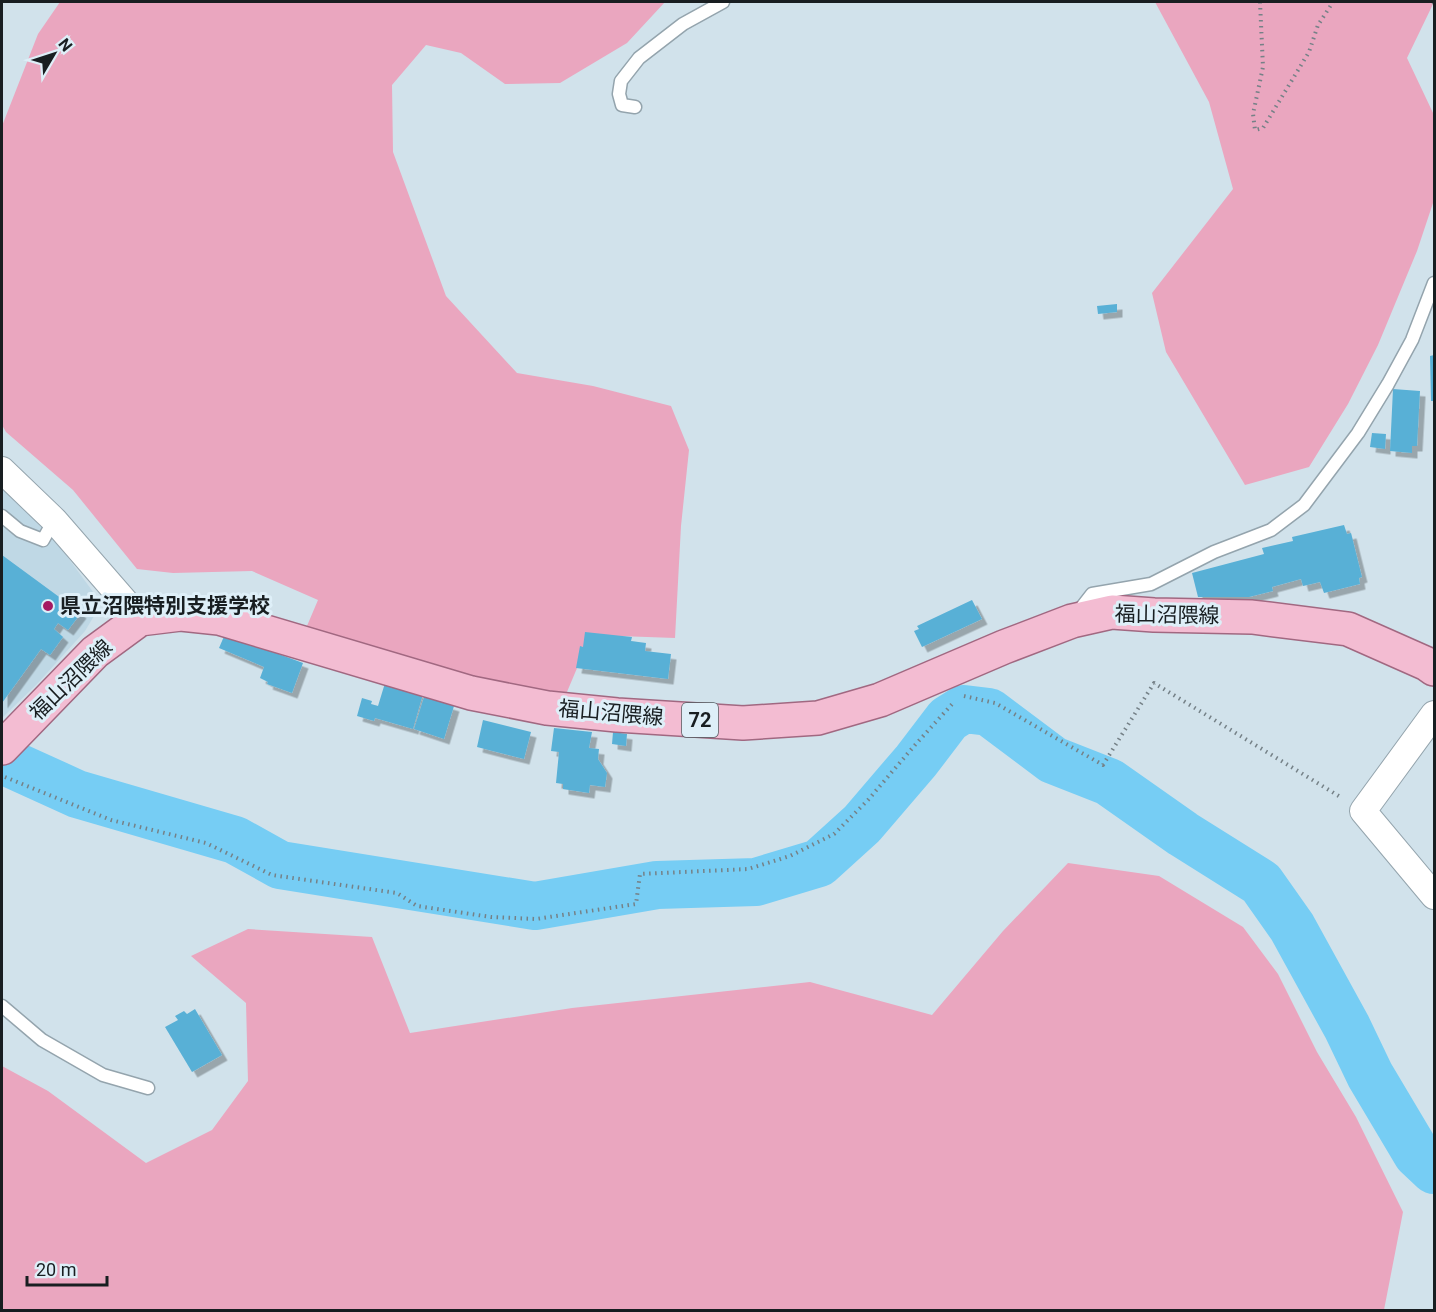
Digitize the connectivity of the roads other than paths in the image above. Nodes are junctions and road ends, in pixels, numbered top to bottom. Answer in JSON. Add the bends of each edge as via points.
{"nodes":[{"id":1,"x":723,"y":2,"type":"edge"},
{"id":2,"x":635,"y":107,"type":"dead end"},
{"id":3,"x":1434,"y":283,"type":"edge"},
{"id":4,"x":2,"y":470,"type":"edge"},
{"id":5,"x":2,"y":516,"type":"edge"},
{"id":6,"x":54,"y":520,"type":"junction"},
{"id":7,"x":140,"y":619,"type":"junction"},
{"id":8,"x":1072,"y":621,"type":"junction"},
{"id":9,"x":1432,"y":662,"type":"edge"},
{"id":10,"x":1434,"y":714,"type":"edge"},
{"id":11,"x":2,"y":748,"type":"edge"},
{"id":12,"x":1434,"y":896,"type":"edge"},
{"id":13,"x":2,"y":1006,"type":"edge"},
{"id":14,"x":148,"y":1088,"type":"dead end"}],
"edges":[{"from":1,"to":2,"type":"lane","via":[[683,24],[639,58],[621,81],[619,94],[622,105]]},
{"from":3,"to":8,"type":"lane","via":[[1412,340],[1388,384],[1358,433],[1304,505],[1271,530],[1214,552],[1151,584],[1092,594]]},
{"from":4,"to":6,"type":"street"},
{"from":5,"to":6,"type":"lane","via":[[20,531],[43,540]]},
{"from":6,"to":7,"type":"street"},
{"from":7,"to":8,"type":"main road","name":"福山沼隈線","number":"72","via":[[181,614],[219,618],[471,693],[547,708],[743,723],[818,718],[880,700]]},
{"from":7,"to":11,"type":"main road","name":"福山沼隈線","number":"72","via":[[95,652]]},
{"from":8,"to":9,"type":"main road","name":"福山沼隈線","number":"72","via":[[1112,612],[1252,617],[1348,629]]},
{"from":10,"to":12,"type":"street","via":[[1363,811]]},
{"from":13,"to":14,"type":"lane","via":[[42,1040],[103,1074]]}]}
